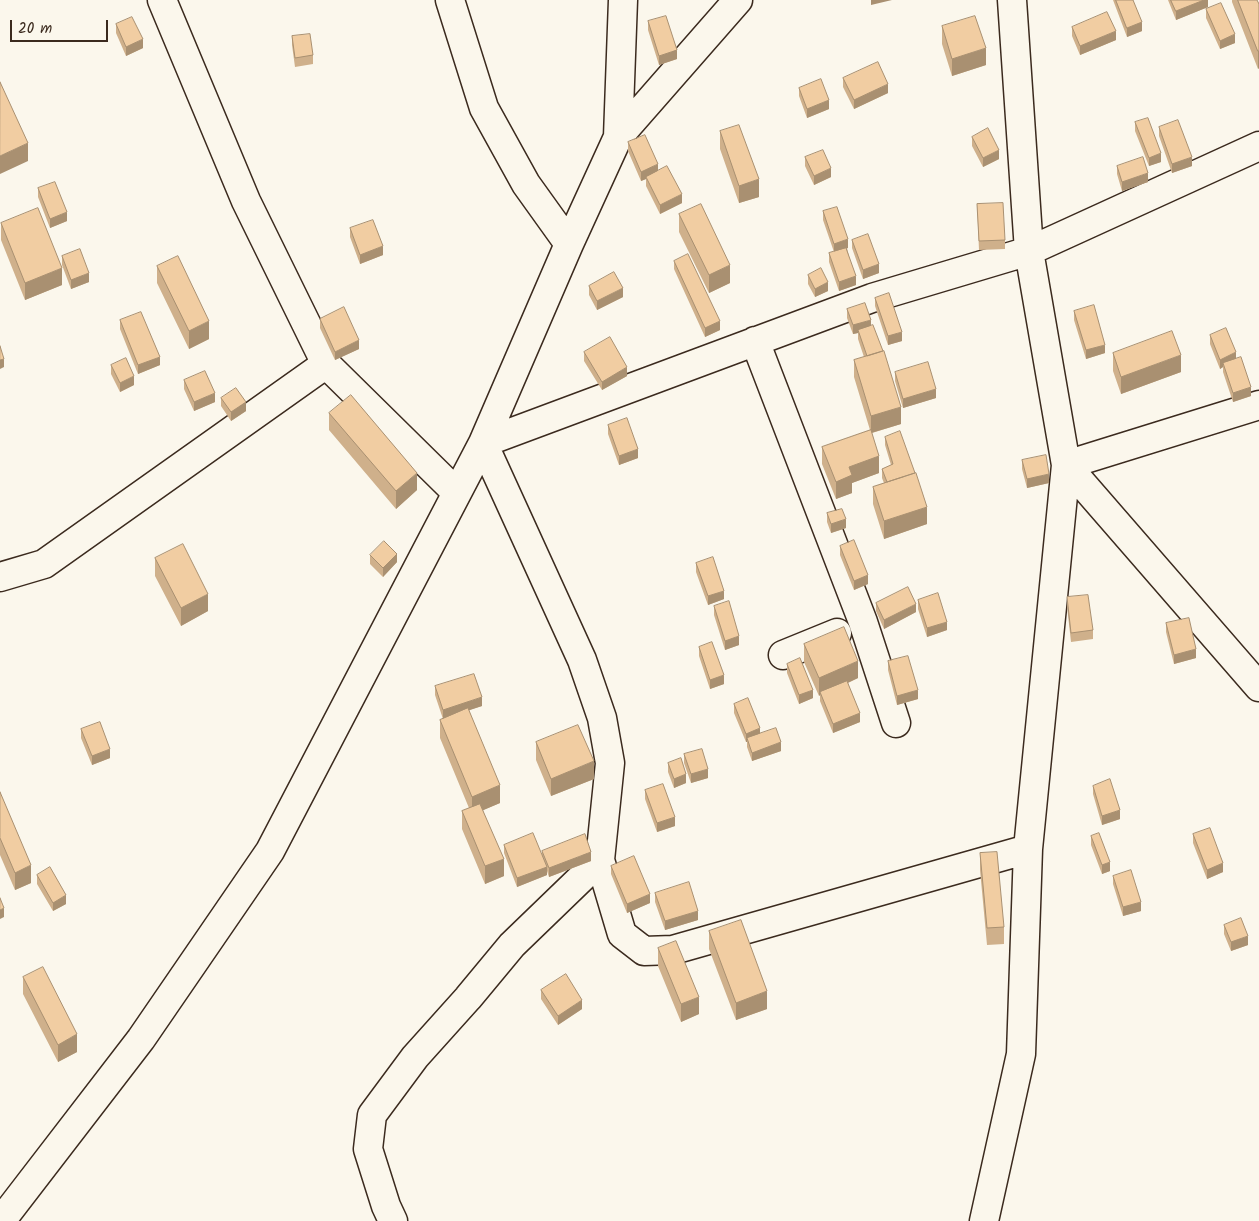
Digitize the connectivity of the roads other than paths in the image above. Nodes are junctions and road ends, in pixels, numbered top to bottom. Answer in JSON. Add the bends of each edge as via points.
{"nodes":[{"id":1,"x":162,"y":0,"type":"edge"},
{"id":2,"x":450,"y":0,"type":"edge"},
{"id":3,"x":623,"y":0,"type":"edge"},
{"id":4,"x":738,"y":0,"type":"edge"},
{"id":5,"x":1012,"y":0,"type":"edge"},
{"id":6,"x":618,"y":137,"type":"junction"},
{"id":7,"x":1259,"y":146,"type":"edge"},
{"id":8,"x":569,"y":244,"type":"junction"},
{"id":9,"x":1029,"y":251,"type":"junction"},
{"id":10,"x":756,"y":341,"type":"junction"},
{"id":11,"x":326,"y":364,"type":"junction"},
{"id":12,"x":1259,"y":405,"type":"edge"},
{"id":13,"x":483,"y":443,"type":"junction"},
{"id":14,"x":1066,"y":465,"type":"junction"},
{"id":15,"x":456,"y":492,"type":"junction"},
{"id":16,"x":0,"y":577,"type":"edge"},
{"id":17,"x":863,"y":622,"type":"junction"},
{"id":18,"x":783,"y":655,"type":"dead end"},
{"id":19,"x":1259,"y":687,"type":"edge"},
{"id":20,"x":896,"y":723,"type":"dead end"},
{"id":21,"x":1028,"y":849,"type":"junction"},
{"id":22,"x":600,"y":860,"type":"junction"},
{"id":23,"x":1,"y":1221,"type":"edge"},
{"id":24,"x":393,"y":1221,"type":"edge"},
{"id":25,"x":984,"y":1221,"type":"edge"}],
"edges":[{"from":1,"to":11,"type":"street","via":[[246,201]]},
{"from":2,"to":8,"type":"street","via":[[484,108],[526,184]]},
{"from":3,"to":6,"type":"street"},
{"from":4,"to":6,"type":"street"},
{"from":5,"to":9,"type":"street"},
{"from":6,"to":8,"type":"street"},
{"from":7,"to":9,"type":"street"},
{"from":8,"to":13,"type":"street"},
{"from":9,"to":10,"type":"street","via":[[872,298]]},
{"from":9,"to":14,"type":"street"},
{"from":10,"to":13,"type":"street"},
{"from":10,"to":17,"type":"street"},
{"from":11,"to":15,"type":"street"},
{"from":11,"to":16,"type":"street","via":[[44,564]]},
{"from":12,"to":14,"type":"street"},
{"from":13,"to":15,"type":"street"},
{"from":13,"to":22,"type":"street","via":[[582,660],[602,718],[610,763]]},
{"from":14,"to":19,"type":"street"},
{"from":14,"to":21,"type":"street"},
{"from":15,"to":23,"type":"street","via":[[270,851],[141,1039]]},
{"from":17,"to":18,"type":"street"},
{"from":17,"to":20,"type":"street"},
{"from":21,"to":22,"type":"street","via":[[673,950],[644,951],[622,934]]},
{"from":21,"to":25,"type":"street","via":[[1021,1054]]},
{"from":22,"to":24,"type":"street","via":[[512,945],[415,1057],[372,1115],[368,1149]]}]}
